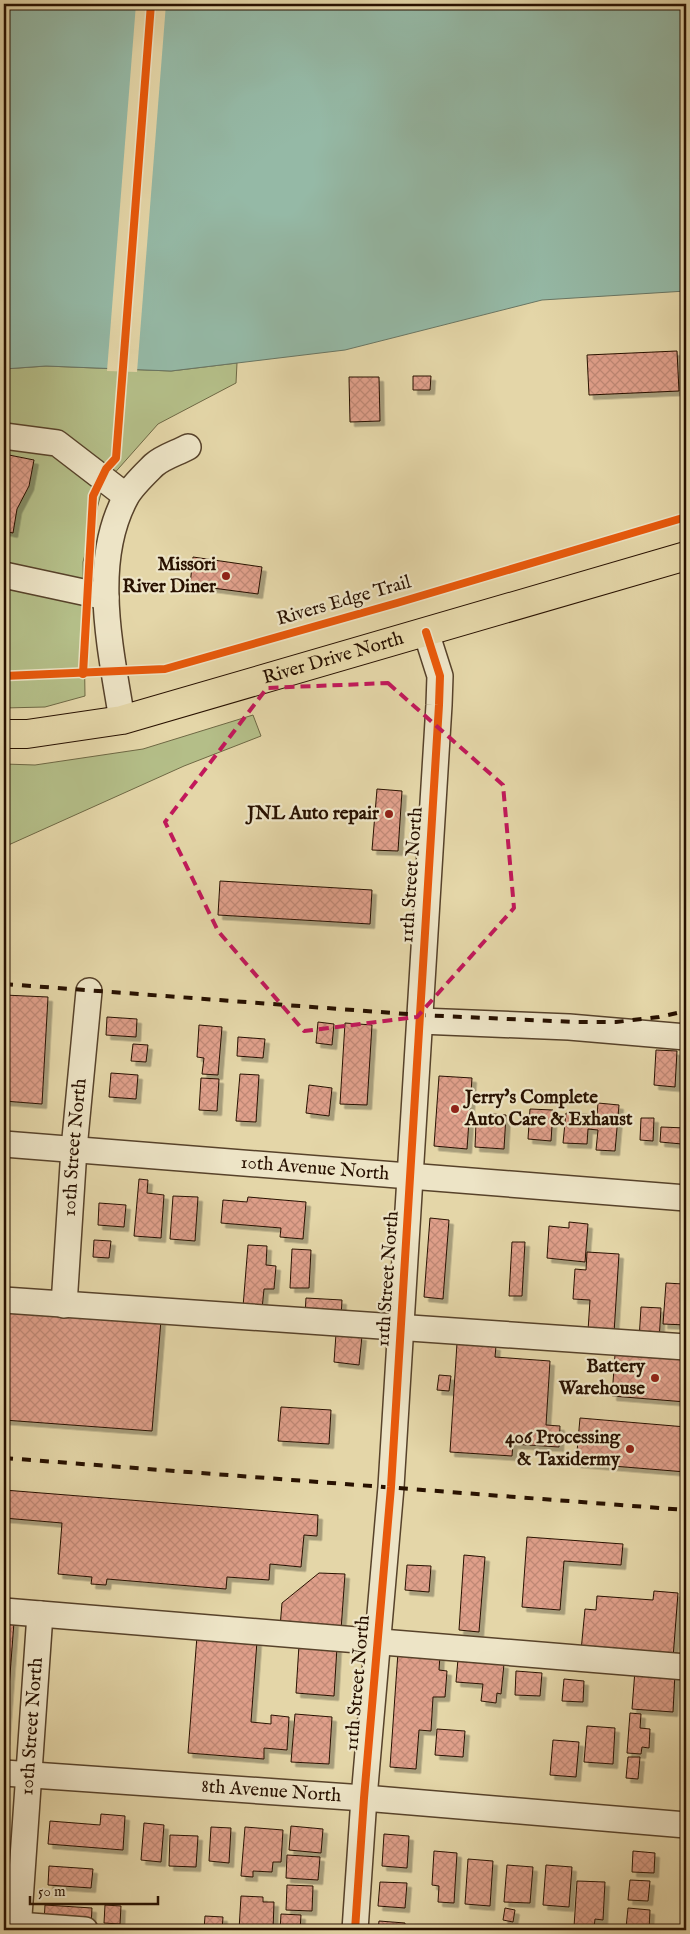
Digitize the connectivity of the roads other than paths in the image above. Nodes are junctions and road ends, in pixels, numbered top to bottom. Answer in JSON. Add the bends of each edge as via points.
{"nodes":[{"id":1,"x":4,"y":436,"type":"edge"},
{"id":2,"x":188,"y":447,"type":"dead end"},
{"id":3,"x":126,"y":496,"type":"junction"},
{"id":4,"x":686,"y":556,"type":"edge"},
{"id":5,"x":4,"y":575,"type":"edge"},
{"id":6,"x":106,"y":597,"type":"junction"},
{"id":7,"x":426,"y":632,"type":"junction"},
{"id":8,"x":122,"y":720,"type":"junction"},
{"id":9,"x":4,"y":734,"type":"edge"},
{"id":10,"x":89,"y":991,"type":"dead end"},
{"id":11,"x":420,"y":1022,"type":"junction"},
{"id":12,"x":686,"y":1037,"type":"edge"},
{"id":13,"x":4,"y":1144,"type":"edge"},
{"id":14,"x":74,"y":1149,"type":"junction"},
{"id":15,"x":412,"y":1177,"type":"junction"},
{"id":16,"x":686,"y":1198,"type":"edge"},
{"id":17,"x":4,"y":1300,"type":"edge"},
{"id":18,"x":64,"y":1305,"type":"junction"},
{"id":19,"x":402,"y":1328,"type":"junction"},
{"id":20,"x":686,"y":1347,"type":"edge"},
{"id":21,"x":4,"y":1611,"type":"edge"},
{"id":22,"x":40,"y":1614,"type":"junction"},
{"id":23,"x":378,"y":1642,"type":"junction"},
{"id":24,"x":686,"y":1667,"type":"edge"},
{"id":25,"x":4,"y":1773,"type":"edge"},
{"id":26,"x":29,"y":1774,"type":"junction"},
{"id":27,"x":364,"y":1798,"type":"junction"},
{"id":28,"x":686,"y":1825,"type":"edge"},
{"id":29,"x":13,"y":1926,"type":"edge"},
{"id":30,"x":84,"y":1930,"type":"edge"},
{"id":31,"x":355,"y":1930,"type":"edge"}],
"edges":[{"from":1,"to":3,"type":"street","via":[[57,443]]},
{"from":2,"to":3,"type":"street","via":[[155,464]]},
{"from":3,"to":6,"type":"street","via":[[107,565]]},
{"from":4,"to":7,"type":"main road","name":"River Drive North"},
{"from":5,"to":6,"type":"street"},
{"from":6,"to":8,"type":"street"},
{"from":7,"to":8,"type":"main road","name":"River Drive North"},
{"from":7,"to":11,"type":"street","name":"11th Street North","via":[[440,676]]},
{"from":8,"to":9,"type":"main road","name":"River Drive North","via":[[27,734]]},
{"from":10,"to":14,"type":"street","name":"10th Street North"},
{"from":11,"to":12,"type":"street","via":[[569,1027]]},
{"from":11,"to":15,"type":"street","name":"11th Street North"},
{"from":13,"to":14,"type":"street","name":"10th Avenue North"},
{"from":14,"to":15,"type":"street","name":"10th Avenue North"},
{"from":14,"to":18,"type":"street","name":"10th Street North"},
{"from":15,"to":16,"type":"street","name":"10th Avenue North"},
{"from":15,"to":19,"type":"street","name":"11th Street North"},
{"from":17,"to":18,"type":"street"},
{"from":18,"to":19,"type":"street"},
{"from":19,"to":20,"type":"street"},
{"from":19,"to":23,"type":"street","name":"11th Street North"},
{"from":21,"to":22,"type":"street"},
{"from":22,"to":23,"type":"street"},
{"from":22,"to":26,"type":"street","name":"10th Street North"},
{"from":23,"to":24,"type":"street"},
{"from":23,"to":27,"type":"street","name":"11th Street North"},
{"from":25,"to":26,"type":"street","name":"8th Avenue North"},
{"from":26,"to":27,"type":"street","name":"8th Avenue North"},
{"from":26,"to":29,"type":"street","name":"10th Street North"},
{"from":27,"to":28,"type":"street","name":"8th Avenue North"},
{"from":27,"to":31,"type":"street","name":"11th Street North"},
{"from":29,"to":30,"type":"street"}]}
